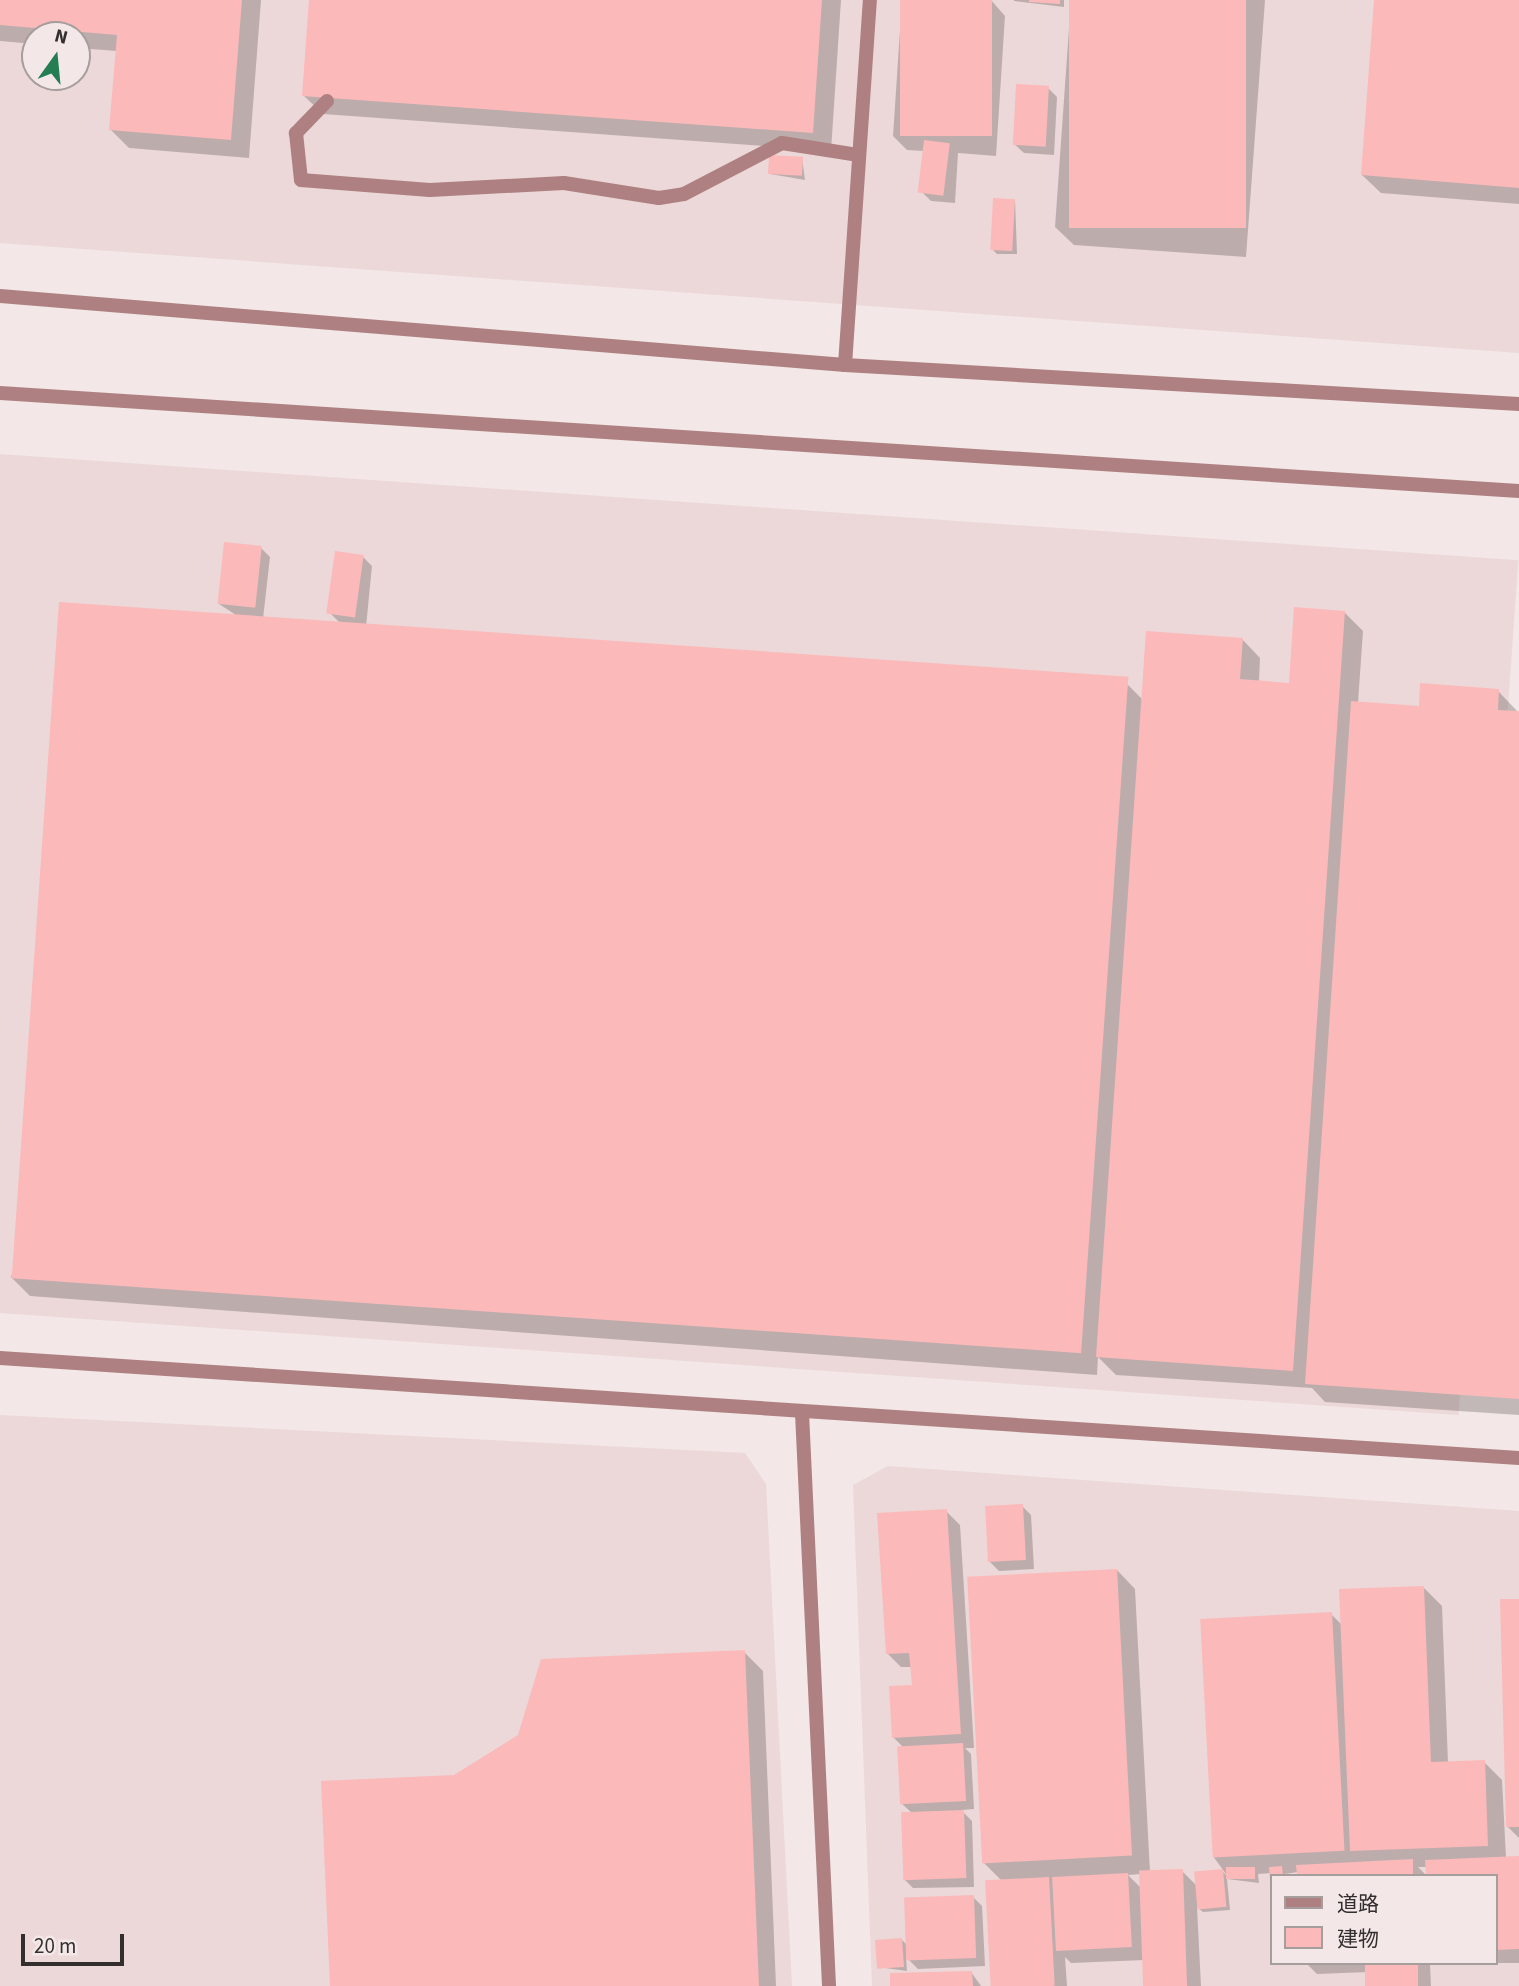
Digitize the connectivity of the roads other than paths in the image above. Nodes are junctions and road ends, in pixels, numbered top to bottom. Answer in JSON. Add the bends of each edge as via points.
{"nodes":[{"id":1,"x":870,"y":0,"type":"edge"},
{"id":2,"x":327,"y":101,"type":"dead end"},
{"id":3,"x":859,"y":155,"type":"junction"},
{"id":4,"x":0,"y":296,"type":"edge"},
{"id":5,"x":845,"y":365,"type":"junction"},
{"id":6,"x":0,"y":393,"type":"edge"},
{"id":7,"x":1519,"y":404,"type":"edge"},
{"id":8,"x":1519,"y":491,"type":"edge"},
{"id":9,"x":0,"y":1358,"type":"edge"},
{"id":10,"x":802,"y":1413,"type":"junction"},
{"id":11,"x":1519,"y":1458,"type":"edge"},
{"id":12,"x":829,"y":1986,"type":"edge"}],
"edges":[{"from":1,"to":3,"type":"street"},
{"from":2,"to":3,"type":"street","via":[[296,133],[301,180],[430,190],[564,183],[659,198],[684,194],[782,143]]},
{"from":3,"to":5,"type":"street"},
{"from":4,"to":5,"type":"street"},
{"from":5,"to":7,"type":"street"},
{"from":6,"to":8,"type":"street"},
{"from":9,"to":10,"type":"street"},
{"from":10,"to":11,"type":"street"},
{"from":10,"to":12,"type":"street"}]}
